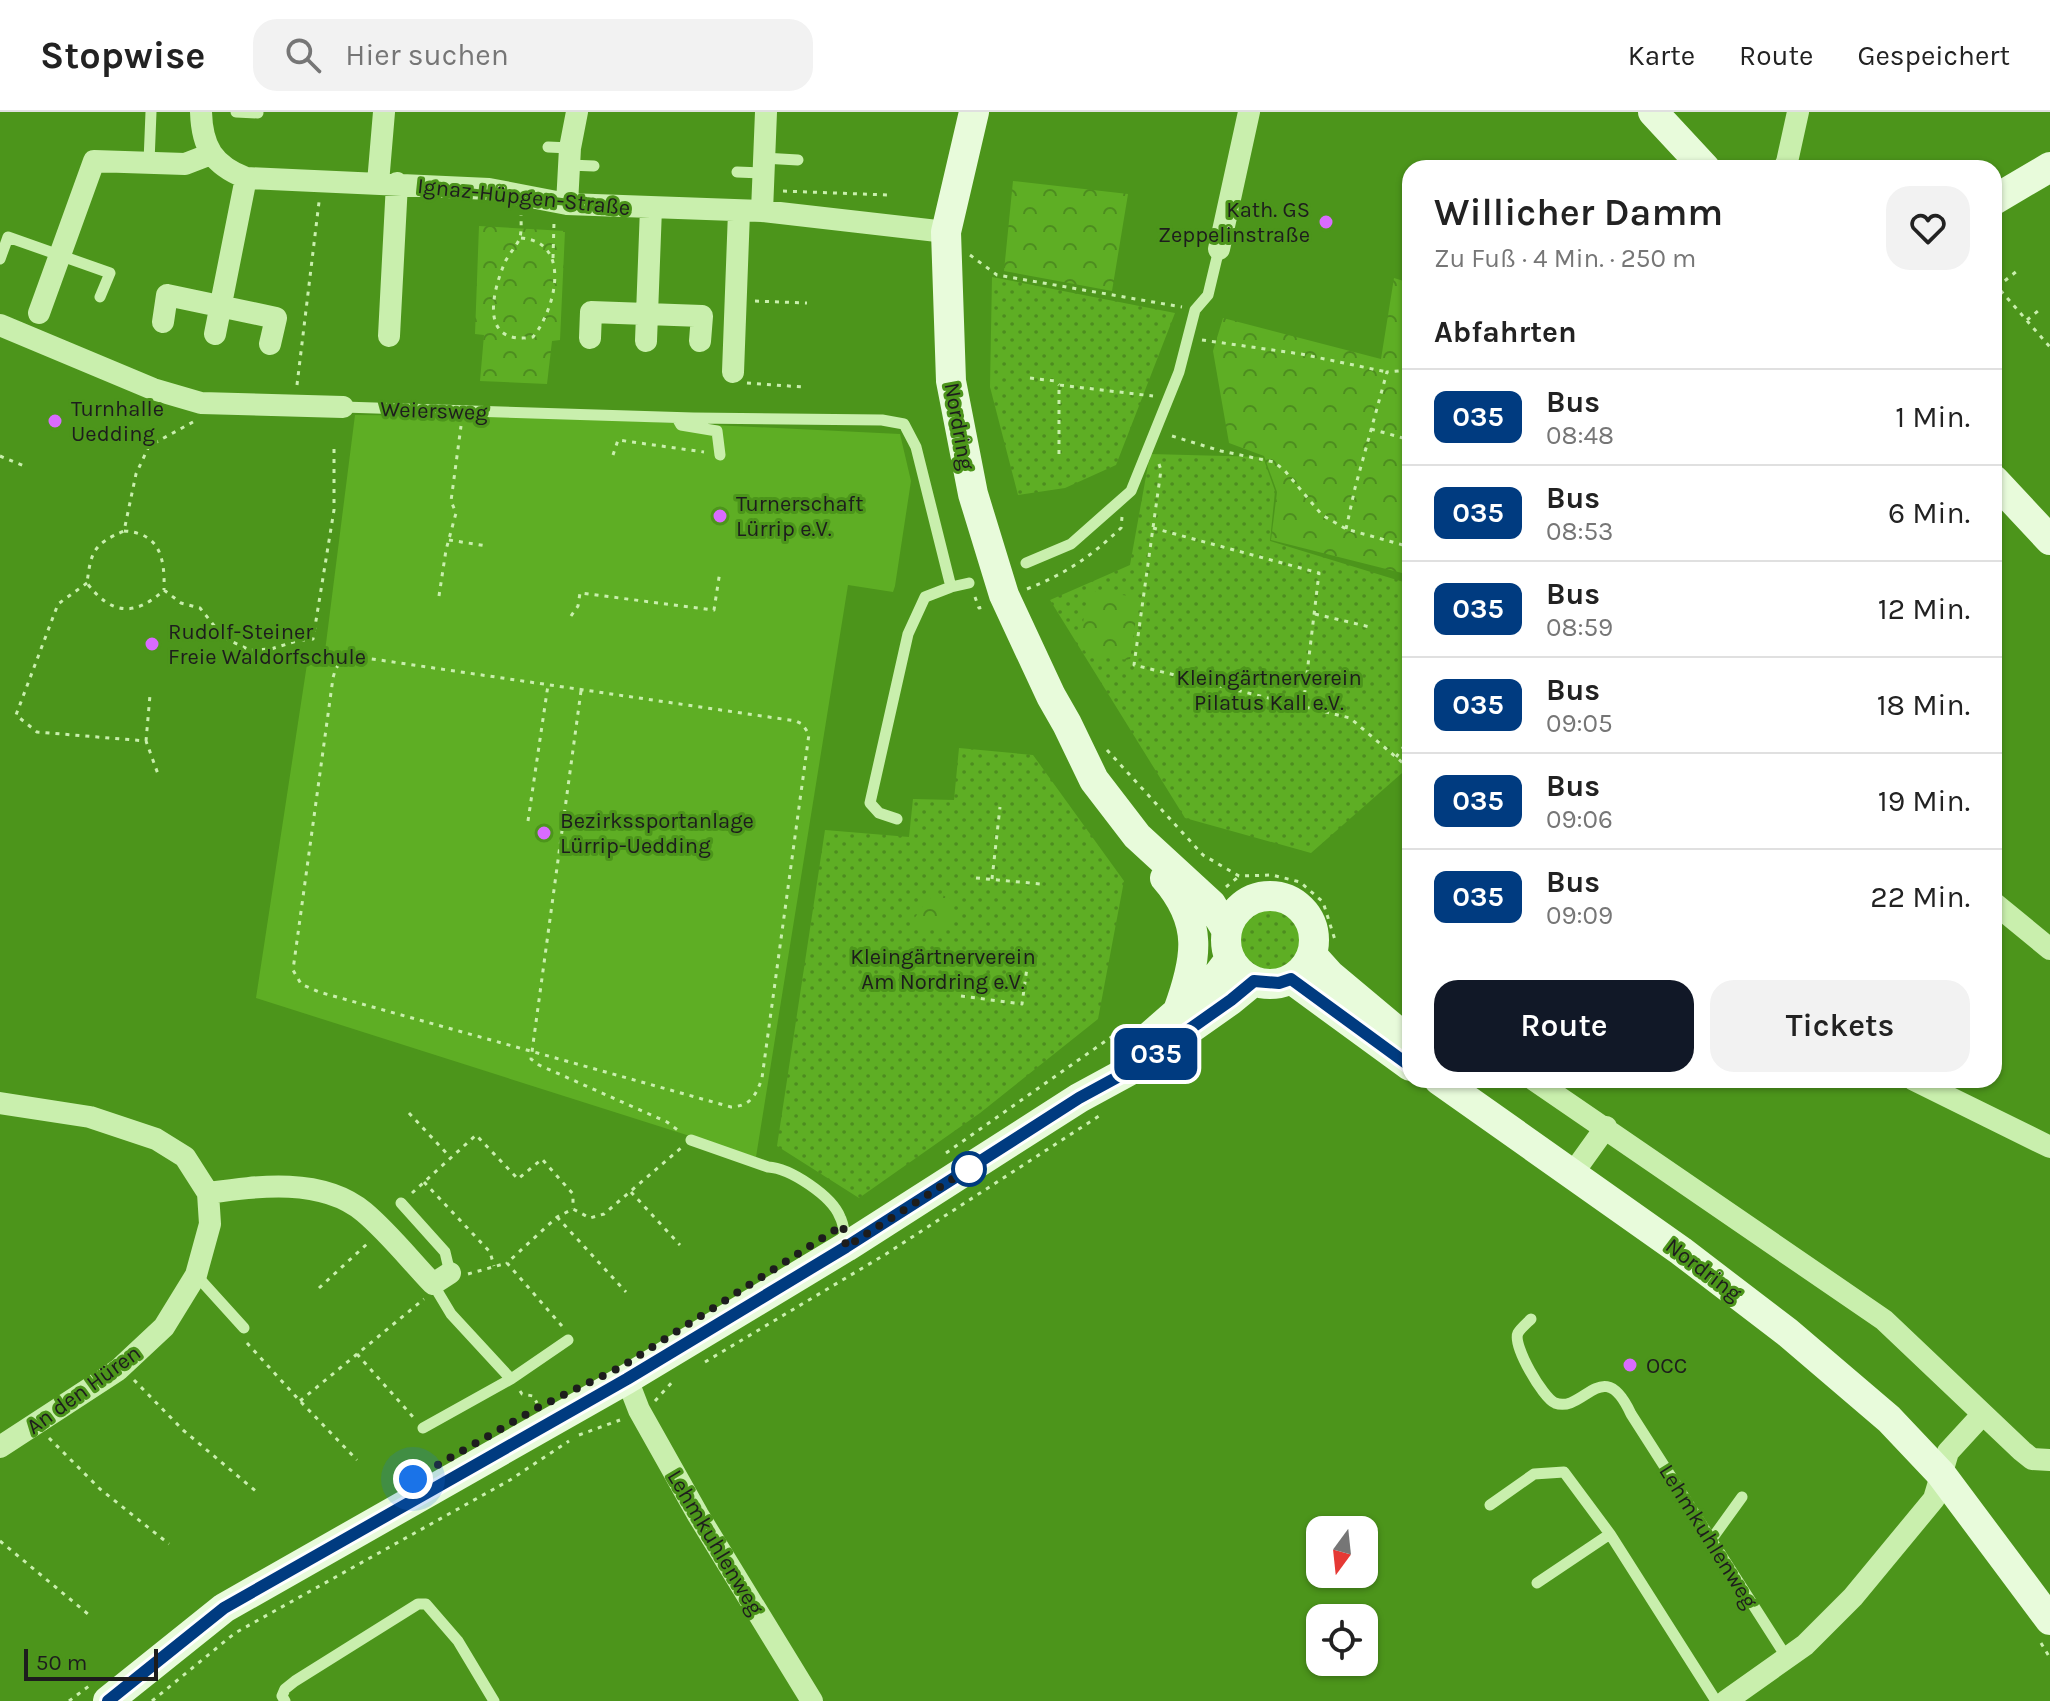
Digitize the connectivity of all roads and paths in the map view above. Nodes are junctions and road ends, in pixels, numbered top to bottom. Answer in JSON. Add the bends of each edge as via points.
{"nodes":[{"id":1,"x":151,"y":112,"type":"edge"},
{"id":2,"x":201,"y":112,"type":"edge"},
{"id":3,"x":236,"y":112,"type":"edge"},
{"id":4,"x":384,"y":112,"type":"edge"},
{"id":5,"x":577,"y":112,"type":"edge"},
{"id":6,"x":766,"y":112,"type":"edge"},
{"id":7,"x":974,"y":112,"type":"edge"},
{"id":8,"x":1249,"y":112,"type":"edge"},
{"id":9,"x":1653,"y":112,"type":"edge"},
{"id":10,"x":1798,"y":112,"type":"edge"},
{"id":11,"x":258,"y":113,"type":"edge"},
{"id":12,"x":548,"y":147,"type":"dead end"},
{"id":13,"x":211,"y":154,"type":"junction"},
{"id":14,"x":570,"y":157,"type":"junction"},
{"id":15,"x":798,"y":160,"type":"dead end"},
{"id":16,"x":1698,"y":160,"type":"edge"},
{"id":17,"x":1786,"y":160,"type":"edge"},
{"id":18,"x":149,"y":162,"type":"junction"},
{"id":19,"x":594,"y":166,"type":"dead end"},
{"id":20,"x":2050,"y":167,"type":"edge"},
{"id":21,"x":737,"y":172,"type":"dead end"},
{"id":22,"x":246,"y":178,"type":"junction"},
{"id":23,"x":322,"y":182,"type":"junction"},
{"id":24,"x":388,"y":183,"type":"junction"},
{"id":25,"x":762,"y":183,"type":"junction"},
{"id":26,"x":521,"y":195,"type":"junction"},
{"id":27,"x":887,"y":195,"type":"dead end"},
{"id":28,"x":2002,"y":195,"type":"edge"},
{"id":29,"x":561,"y":202,"type":"junction"},
{"id":30,"x":651,"y":208,"type":"junction"},
{"id":31,"x":739,"y":212,"type":"junction"},
{"id":32,"x":521,"y":238,"type":"junction"},
{"id":33,"x":957,"y":243,"type":"junction"},
{"id":34,"x":1219,"y":249,"type":"joint"},
{"id":35,"x":60,"y":256,"type":"junction"},
{"id":36,"x":553,"y":258,"type":"junction"},
{"id":37,"x":0,"y":259,"type":"edge"},
{"id":38,"x":737,"y":267,"type":"junction"},
{"id":39,"x":760,"y":267,"type":"dead end"},
{"id":40,"x":2017,"y":271,"type":"dead end"},
{"id":41,"x":2002,"y":281,"type":"edge"},
{"id":42,"x":2002,"y":292,"type":"edge"},
{"id":43,"x":100,"y":297,"type":"dead end"},
{"id":44,"x":736,"y":300,"type":"junction"},
{"id":45,"x":807,"y":303,"type":"dead end"},
{"id":46,"x":220,"y":306,"type":"junction"},
{"id":47,"x":1195,"y":310,"type":"junction"},
{"id":48,"x":2038,"y":311,"type":"dead end"},
{"id":49,"x":39,"y":313,"type":"dead end"},
{"id":50,"x":647,"y":313,"type":"junction"},
{"id":51,"x":2027,"y":320,"type":"junction"},
{"id":52,"x":163,"y":322,"type":"dead end"},
{"id":53,"x":0,"y":325,"type":"edge"},
{"id":54,"x":215,"y":334,"type":"dead end"},
{"id":55,"x":389,"y":336,"type":"dead end"},
{"id":56,"x":1188,"y":336,"type":"junction"},
{"id":57,"x":590,"y":338,"type":"dead end"},
{"id":58,"x":646,"y":341,"type":"dead end"},
{"id":59,"x":700,"y":341,"type":"dead end"},
{"id":60,"x":270,"y":344,"type":"dead end"},
{"id":61,"x":734,"y":345,"type":"junction"},
{"id":62,"x":757,"y":345,"type":"dead end"},
{"id":63,"x":2050,"y":347,"type":"edge"},
{"id":64,"x":1402,"y":371,"type":"edge"},
{"id":65,"x":733,"y":372,"type":"joint"},
{"id":66,"x":1387,"y":372,"type":"junction"},
{"id":67,"x":1030,"y":378,"type":"dead end"},
{"id":68,"x":1059,"y":385,"type":"junction"},
{"id":69,"x":803,"y":387,"type":"dead end"},
{"id":70,"x":1169,"y":398,"type":"junction"},
{"id":71,"x":294,"y":405,"type":"junction"},
{"id":72,"x":343,"y":407,"type":"joint"},
{"id":73,"x":463,"y":411,"type":"junction"},
{"id":74,"x":677,"y":418,"type":"junction"},
{"id":75,"x":196,"y":420,"type":"dead end"},
{"id":76,"x":1371,"y":429,"type":"junction"},
{"id":77,"x":1172,"y":436,"type":"dead end"},
{"id":78,"x":1402,"y":438,"type":"edge"},
{"id":79,"x":1151,"y":442,"type":"junction"},
{"id":80,"x":334,"y":446,"type":"dead end"},
{"id":81,"x":1059,"y":454,"type":"dead end"},
{"id":82,"x":613,"y":455,"type":"dead end"},
{"id":83,"x":720,"y":455,"type":"joint"},
{"id":84,"x":0,"y":456,"type":"edge"},
{"id":85,"x":24,"y":466,"type":"dead end"},
{"id":86,"x":2002,"y":489,"type":"edge"},
{"id":87,"x":1153,"y":528,"type":"junction"},
{"id":88,"x":1346,"y":529,"type":"junction"},
{"id":89,"x":124,"y":531,"type":"junction"},
{"id":90,"x":449,"y":540,"type":"junction"},
{"id":91,"x":2050,"y":540,"type":"edge"},
{"id":92,"x":1402,"y":545,"type":"edge"},
{"id":93,"x":487,"y":546,"type":"dead end"},
{"id":94,"x":1026,"y":563,"type":"dead end"},
{"id":95,"x":720,"y":571,"type":"dead end"},
{"id":96,"x":87,"y":583,"type":"junction"},
{"id":97,"x":969,"y":583,"type":"joint"},
{"id":98,"x":951,"y":587,"type":"junction"},
{"id":99,"x":164,"y":590,"type":"junction"},
{"id":100,"x":439,"y":596,"type":"dead end"},
{"id":101,"x":988,"y":606,"type":"dead end"},
{"id":102,"x":1314,"y":614,"type":"junction"},
{"id":103,"x":571,"y":616,"type":"dead end"},
{"id":104,"x":1370,"y":627,"type":"dead end"},
{"id":105,"x":548,"y":685,"type":"junction"},
{"id":106,"x":581,"y":689,"type":"junction"},
{"id":107,"x":150,"y":695,"type":"dead end"},
{"id":108,"x":1303,"y":707,"type":"junction"},
{"id":109,"x":1067,"y":724,"type":"junction"},
{"id":110,"x":146,"y":741,"type":"junction"},
{"id":111,"x":1402,"y":749,"type":"edge"},
{"id":112,"x":1396,"y":757,"type":"junction"},
{"id":113,"x":1402,"y":762,"type":"edge"},
{"id":114,"x":158,"y":774,"type":"dead end"},
{"id":115,"x":1000,"y":807,"type":"dead end"},
{"id":116,"x":897,"y":819,"type":"dead end"},
{"id":117,"x":528,"y":821,"type":"dead end"},
{"id":118,"x":1137,"y":836,"type":"junction"},
{"id":119,"x":976,"y":878,"type":"dead end"},
{"id":120,"x":992,"y":879,"type":"junction"},
{"id":121,"x":1041,"y":884,"type":"dead end"},
{"id":122,"x":1242,"y":890,"type":"junction"},
{"id":123,"x":2002,"y":910,"type":"edge"},
{"id":124,"x":1229,"y":945,"type":"junction"},
{"id":125,"x":2050,"y":949,"type":"edge"},
{"id":126,"x":1029,"y":953,"type":"dead end"},
{"id":127,"x":1324,"y":954,"type":"junction"},
{"id":128,"x":1291,"y":979,"type":"junction"},
{"id":129,"x":1254,"y":981,"type":"junction"},
{"id":130,"x":961,"y":996,"type":"dead end"},
{"id":131,"x":1177,"y":1014,"type":"junction"},
{"id":132,"x":1134,"y":1021,"type":"dead end"},
{"id":133,"x":1402,"y":1035,"type":"edge"},
{"id":134,"x":530,"y":1052,"type":"junction"},
{"id":135,"x":1402,"y":1060,"type":"edge"},
{"id":136,"x":1453,"y":1088,"type":"edge"},
{"id":137,"x":1546,"y":1088,"type":"edge"},
{"id":138,"x":1930,"y":1088,"type":"edge"},
{"id":139,"x":1079,"y":1098,"type":"junction"},
{"id":140,"x":0,"y":1103,"type":"edge"},
{"id":141,"x":409,"y":1113,"type":"dead end"},
{"id":142,"x":1606,"y":1127,"type":"junction"},
{"id":143,"x":691,"y":1140,"type":"junction"},
{"id":144,"x":2050,"y":1147,"type":"edge"},
{"id":145,"x":944,"y":1154,"type":"dead end"},
{"id":146,"x":451,"y":1158,"type":"junction"},
{"id":147,"x":1573,"y":1173,"type":"junction"},
{"id":148,"x":424,"y":1182,"type":"junction"},
{"id":149,"x":631,"y":1192,"type":"junction"},
{"id":150,"x":208,"y":1193,"type":"junction"},
{"id":151,"x":401,"y":1203,"type":"joint"},
{"id":152,"x":573,"y":1209,"type":"junction"},
{"id":153,"x":557,"y":1217,"type":"junction"},
{"id":154,"x":382,"y":1231,"type":"junction"},
{"id":155,"x":680,"y":1245,"type":"dead end"},
{"id":156,"x":846,"y":1247,"type":"junction"},
{"id":157,"x":507,"y":1263,"type":"junction"},
{"id":158,"x":494,"y":1266,"type":"junction"},
{"id":159,"x":196,"y":1275,"type":"junction"},
{"id":160,"x":440,"y":1282,"type":"junction"},
{"id":161,"x":319,"y":1288,"type":"dead end"},
{"id":162,"x":626,"y":1292,"type":"dead end"},
{"id":163,"x":1531,"y":1319,"type":"dead end"},
{"id":164,"x":244,"y":1328,"type":"joint"},
{"id":165,"x":568,"y":1340,"type":"joint"},
{"id":166,"x":357,"y":1354,"type":"junction"},
{"id":167,"x":121,"y":1367,"type":"junction"},
{"id":168,"x":511,"y":1379,"type":"junction"},
{"id":169,"x":627,"y":1379,"type":"junction"},
{"id":170,"x":300,"y":1401,"type":"junction"},
{"id":171,"x":539,"y":1407,"type":"dead end"},
{"id":172,"x":1982,"y":1415,"type":"junction"},
{"id":173,"x":35,"y":1425,"type":"junction"},
{"id":174,"x":423,"y":1428,"type":"joint"},
{"id":175,"x":0,"y":1447,"type":"edge"},
{"id":176,"x":357,"y":1460,"type":"dead end"},
{"id":177,"x":2050,"y":1460,"type":"edge"},
{"id":178,"x":1941,"y":1474,"type":"junction"},
{"id":179,"x":258,"y":1493,"type":"dead end"},
{"id":180,"x":1742,"y":1497,"type":"dead end"},
{"id":181,"x":1490,"y":1505,"type":"dead end"},
{"id":182,"x":1610,"y":1534,"type":"junction"},
{"id":183,"x":1711,"y":1540,"type":"junction"},
{"id":184,"x":0,"y":1541,"type":"edge"},
{"id":185,"x":169,"y":1544,"type":"dead end"},
{"id":186,"x":1537,"y":1583,"type":"dead end"},
{"id":187,"x":88,"y":1614,"type":"dead end"},
{"id":188,"x":2043,"y":1628,"type":"edge"},
{"id":189,"x":2050,"y":1658,"type":"edge"},
{"id":190,"x":1787,"y":1659,"type":"junction"},
{"id":191,"x":100,"y":1692,"type":"edge"},
{"id":192,"x":69,"y":1701,"type":"edge"},
{"id":193,"x":285,"y":1701,"type":"edge"},
{"id":194,"x":494,"y":1701,"type":"edge"},
{"id":195,"x":812,"y":1701,"type":"edge"},
{"id":196,"x":1716,"y":1701,"type":"edge"},
{"id":197,"x":1726,"y":1701,"type":"edge"}],
"edges":[{"from":1,"to":18,"type":"lane"},
{"from":2,"to":13,"type":"street","via":[[201,134]]},
{"from":3,"to":11,"type":"lane"},
{"from":4,"to":24,"type":"street","name":"Ignaz-Hüpgen-Straße"},
{"from":5,"to":14,"type":"street"},
{"from":6,"to":25,"type":"street"},
{"from":7,"to":33,"type":"main road","name":"Nordring"},
{"from":8,"to":34,"type":"street"},
{"from":9,"to":16,"type":"main road"},
{"from":10,"to":17,"type":"street"},
{"from":12,"to":14,"type":"lane"},
{"from":13,"to":18,"type":"street","via":[[185,164]]},
{"from":13,"to":22,"type":"street","via":[[226,170]]},
{"from":14,"to":19,"type":"lane"},
{"from":14,"to":29,"type":"street"},
{"from":15,"to":25,"type":"lane"},
{"from":18,"to":35,"type":"street","via":[[94,161]]},
{"from":20,"to":28,"type":"main road"},
{"from":21,"to":25,"type":"lane"},
{"from":22,"to":23,"type":"street","name":"Ignaz-Hüpgen-Straße"},
{"from":22,"to":46,"type":"street"},
{"from":23,"to":24,"type":"street","name":"Ignaz-Hüpgen-Straße"},
{"from":23,"to":71,"type":"path"},
{"from":24,"to":26,"type":"street","name":"Ignaz-Hüpgen-Straße"},
{"from":24,"to":55,"type":"street","name":"Ignaz-Hüpgen-Straße"},
{"from":25,"to":27,"type":"path"},
{"from":25,"to":31,"type":"street","name":"Ignaz-Hüpgen-Straße"},
{"from":25,"to":33,"type":"street","name":"Ignaz-Hüpgen-Straße"},
{"from":26,"to":29,"type":"street","name":"Ignaz-Hüpgen-Straße"},
{"from":26,"to":32,"type":"path"},
{"from":29,"to":30,"type":"street","name":"Ignaz-Hüpgen-Straße"},
{"from":29,"to":36,"type":"path"},
{"from":30,"to":31,"type":"street","name":"Ignaz-Hüpgen-Straße"},
{"from":30,"to":50,"type":"street","name":"Ignaz-Hüpgen-Straße"},
{"from":31,"to":38,"type":"street"},
{"from":32,"to":36,"type":"path"},
{"from":32,"to":36,"type":"path","via":[[507,257],[493,308],[496,327],[507,337],[533,337],[544,324],[557,274]]},
{"from":33,"to":47,"type":"path","via":[[997,275]]},
{"from":33,"to":109,"type":"main road","name":"Nordring","via":[[951,381],[973,494],[1004,595]]},
{"from":34,"to":47,"type":"lane","via":[[1208,295]]},
{"from":35,"to":37,"type":"lane","via":[[8,237]]},
{"from":35,"to":43,"type":"lane","via":[[110,273]]},
{"from":35,"to":49,"type":"street"},
{"from":38,"to":39,"type":"street"},
{"from":38,"to":44,"type":"street"},
{"from":40,"to":41,"type":"path"},
{"from":42,"to":51,"type":"path"},
{"from":44,"to":45,"type":"path"},
{"from":44,"to":61,"type":"street"},
{"from":46,"to":52,"type":"street","via":[[167,295]]},
{"from":46,"to":54,"type":"street"},
{"from":46,"to":60,"type":"street","via":[[276,318]]},
{"from":47,"to":56,"type":"lane"},
{"from":48,"to":51,"type":"path"},
{"from":50,"to":57,"type":"street","via":[[591,312]]},
{"from":50,"to":58,"type":"street","name":"Ignaz-Hüpgen-Straße"},
{"from":50,"to":59,"type":"street","via":[[702,316]]},
{"from":51,"to":63,"type":"path"},
{"from":53,"to":71,"type":"street","name":"Weiersweg","via":[[153,389],[201,403]]},
{"from":56,"to":66,"type":"path"},
{"from":56,"to":70,"type":"lane"},
{"from":61,"to":62,"type":"street"},
{"from":61,"to":65,"type":"street"},
{"from":64,"to":66,"type":"path"},
{"from":65,"to":69,"type":"path","via":[[739,382]]},
{"from":66,"to":76,"type":"path"},
{"from":67,"to":68,"type":"path"},
{"from":68,"to":70,"type":"path"},
{"from":68,"to":81,"type":"path"},
{"from":70,"to":79,"type":"lane"},
{"from":71,"to":72,"type":"street","name":"Weiersweg"},
{"from":72,"to":73,"type":"lane","name":"Weiersweg"},
{"from":73,"to":74,"type":"lane","name":"Weiersweg"},
{"from":73,"to":90,"type":"path","via":[[451,501],[456,513]]},
{"from":74,"to":83,"type":"lane","via":[[681,425],[717,431]]},
{"from":74,"to":98,"type":"lane","name":"Weiersweg","via":[[904,424],[916,447]]},
{"from":75,"to":89,"type":"path","via":[[149,446],[136,474]]},
{"from":76,"to":78,"type":"path"},
{"from":76,"to":88,"type":"path"},
{"from":77,"to":88,"type":"path","via":[[1274,462],[1322,515]]},
{"from":79,"to":87,"type":"path","via":[[1161,470]]},
{"from":79,"to":94,"type":"lane","via":[[1131,491],[1071,544]]},
{"from":80,"to":99,"type":"path","via":[[334,510],[313,639],[250,650],[224,638],[200,608],[181,603]]},
{"from":82,"to":83,"type":"path","via":[[618,440]]},
{"from":84,"to":85,"type":"path"},
{"from":86,"to":91,"type":"main road"},
{"from":87,"to":102,"type":"path","via":[[1319,573]]},
{"from":87,"to":108,"type":"path","via":[[1134,665]]},
{"from":88,"to":92,"type":"path"},
{"from":89,"to":96,"type":"path","via":[[107,538],[91,555]]},
{"from":89,"to":99,"type":"path","via":[[141,532],[154,542],[165,567]]},
{"from":90,"to":93,"type":"path"},
{"from":90,"to":100,"type":"path"},
{"from":95,"to":103,"type":"path","via":[[714,610],[580,593]]},
{"from":96,"to":99,"type":"path","via":[[100,601],[126,610],[149,604]]},
{"from":96,"to":110,"type":"path","via":[[58,604],[16,715],[37,732]]},
{"from":97,"to":98,"type":"lane"},
{"from":97,"to":101,"type":"path","via":[[979,608]]},
{"from":98,"to":116,"type":"lane","via":[[925,597],[908,634],[870,803],[879,813]]},
{"from":102,"to":104,"type":"path"},
{"from":102,"to":108,"type":"path"},
{"from":105,"to":106,"type":"path"},
{"from":105,"to":117,"type":"path"},
{"from":105,"to":134,"type":"path","via":[[352,656],[342,660],[333,678],[293,970],[301,984],[319,992]]},
{"from":106,"to":134,"type":"path"},
{"from":106,"to":134,"type":"path","via":[[796,721],[809,734],[764,1063],[752,1099],[731,1107]]},
{"from":107,"to":110,"type":"path"},
{"from":108,"to":112,"type":"path","via":[[1350,718]]},
{"from":109,"to":118,"type":"main road","name":"Nordring","via":[[1094,780]]},
{"from":109,"to":122,"type":"main road","name":"Nordring","via":[[1168,840],[1224,889]]},
{"from":110,"to":114,"type":"path"},
{"from":111,"to":112,"type":"path"},
{"from":112,"to":113,"type":"path"},
{"from":115,"to":120,"type":"path"},
{"from":118,"to":124,"type":"main road","name":"Nordring","via":[[1211,904]]},
{"from":118,"to":131,"type":"main road","via":[[1182,900],[1192,927],[1194,958]]},
{"from":119,"to":120,"type":"path"},
{"from":120,"to":121,"type":"path"},
{"from":122,"to":124,"type":"main road"},
{"from":122,"to":127,"type":"main road","via":[[1297,905]]},
{"from":122,"to":127,"type":"path","via":[[1272,875],[1300,882],[1323,902],[1335,938]]},
{"from":123,"to":125,"type":"street"},
{"from":124,"to":129,"type":"main road","name":"Nordring","via":[[1236,968]]},
{"from":124,"to":131,"type":"main road","via":[[1214,980]]},
{"from":126,"to":130,"type":"path","via":[[1022,1004]]},
{"from":127,"to":128,"type":"main road"},
{"from":127,"to":133,"type":"main road","via":[[1330,975]]},
{"from":128,"to":129,"type":"main road"},
{"from":128,"to":135,"type":"main road"},
{"from":129,"to":139,"type":"main road","via":[[1136,1067]]},
{"from":131,"to":139,"type":"main road"},
{"from":132,"to":145,"type":"path"},
{"from":134,"to":143,"type":"path","via":[[539,1065],[667,1122]]},
{"from":136,"to":147,"type":"main road","name":"Nordring"},
{"from":137,"to":142,"type":"street"},
{"from":138,"to":144,"type":"street"},
{"from":139,"to":156,"type":"main road"},
{"from":140,"to":150,"type":"street","via":[[90,1117],[156,1139],[185,1157]]},
{"from":141,"to":146,"type":"path"},
{"from":142,"to":147,"type":"street"},
{"from":142,"to":172,"type":"street","via":[[1884,1320]]},
{"from":143,"to":149,"type":"path"},
{"from":143,"to":156,"type":"lane","via":[[777,1167],[824,1194],[840,1214]]},
{"from":146,"to":148,"type":"path"},
{"from":146,"to":152,"type":"path","via":[[476,1135],[518,1179],[542,1159],[573,1194]]},
{"from":147,"to":178,"type":"main road","name":"Nordring","via":[[1787,1332],[1889,1419]]},
{"from":148,"to":151,"type":"path"},
{"from":148,"to":158,"type":"path","via":[[490,1252]]},
{"from":149,"to":152,"type":"path","via":[[604,1214],[590,1218]]},
{"from":149,"to":155,"type":"path"},
{"from":150,"to":154,"type":"street","via":[[293,1187],[339,1196]]},
{"from":150,"to":159,"type":"street","name":"An den Hüren","via":[[210,1224]]},
{"from":151,"to":160,"type":"lane","via":[[445,1252]]},
{"from":152,"to":153,"type":"path"},
{"from":153,"to":157,"type":"path"},
{"from":153,"to":162,"type":"path"},
{"from":154,"to":160,"type":"street"},
{"from":154,"to":161,"type":"path"},
{"from":156,"to":169,"type":"main road"},
{"from":157,"to":158,"type":"path"},
{"from":157,"to":165,"type":"path","via":[[566,1331]]},
{"from":158,"to":160,"type":"path"},
{"from":159,"to":164,"type":"lane"},
{"from":159,"to":167,"type":"street","name":"An den Hüren","via":[[164,1327]]},
{"from":160,"to":166,"type":"path"},
{"from":160,"to":168,"type":"lane","via":[[451,1314]]},
{"from":163,"to":183,"type":"lane","name":"Lehmkuhlenweg","via":[[1518,1334],[1517,1344],[1545,1397],[1566,1404],[1595,1388],[1612,1388],[1622,1395]]},
{"from":164,"to":170,"type":"path","via":[[243,1337]]},
{"from":165,"to":168,"type":"lane"},
{"from":166,"to":170,"type":"path"},
{"from":166,"to":174,"type":"path"},
{"from":167,"to":173,"type":"street","name":"An den Hüren"},
{"from":167,"to":179,"type":"path","via":[[183,1430]]},
{"from":168,"to":171,"type":"path"},
{"from":168,"to":174,"type":"lane"},
{"from":169,"to":191,"type":"main road","via":[[224,1608]]},
{"from":169,"to":195,"type":"street","name":"Lehmkuhlenweg","via":[[698,1515]]},
{"from":170,"to":176,"type":"path"},
{"from":172,"to":177,"type":"street","via":[[2032,1459]]},
{"from":172,"to":178,"type":"street","via":[[1948,1452]]},
{"from":173,"to":175,"type":"street","name":"An den Hüren"},
{"from":173,"to":185,"type":"path","via":[[100,1489]]},
{"from":178,"to":188,"type":"main road","name":"Nordring"},
{"from":178,"to":190,"type":"street","via":[[1934,1499],[1853,1597]]},
{"from":180,"to":183,"type":"lane"},
{"from":181,"to":182,"type":"lane","via":[[1534,1474],[1564,1472]]},
{"from":182,"to":186,"type":"lane"},
{"from":182,"to":196,"type":"lane"},
{"from":183,"to":190,"type":"lane","name":"Lehmkuhlenweg"},
{"from":184,"to":187,"type":"path"},
{"from":188,"to":189,"type":"path"},
{"from":190,"to":197,"type":"street"},
{"from":191,"to":192,"type":"path"},
{"from":193,"to":194,"type":"lane","via":[[285,1689],[295,1681],[418,1604],[426,1604],[458,1641]]}]}
